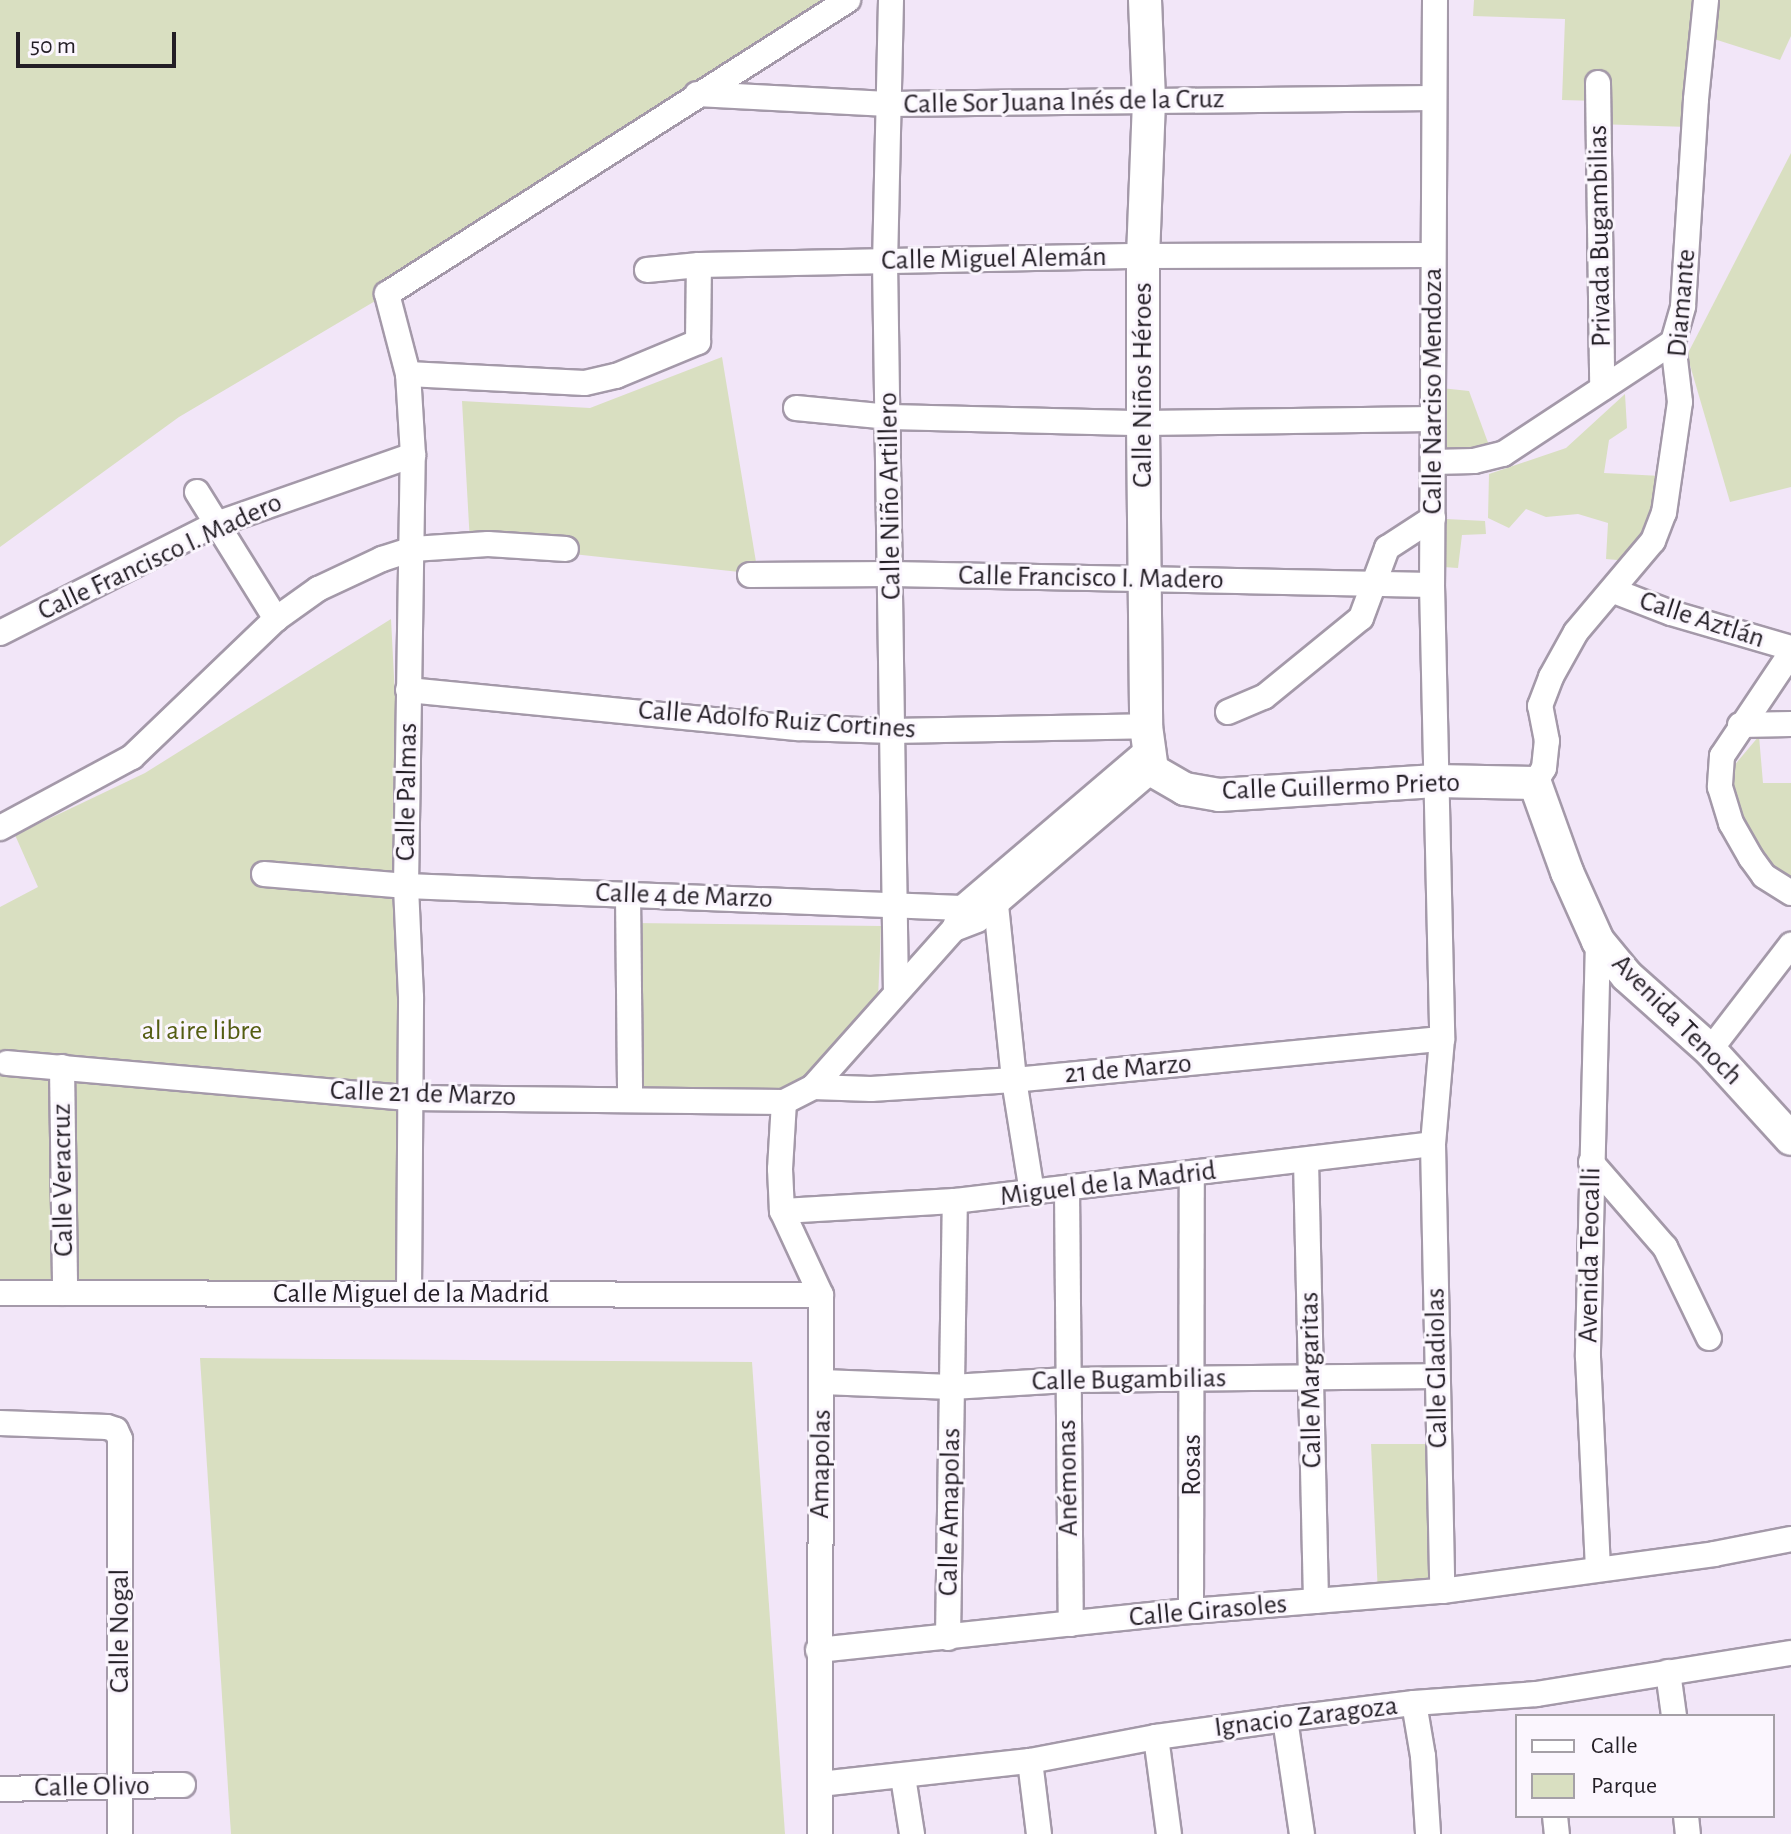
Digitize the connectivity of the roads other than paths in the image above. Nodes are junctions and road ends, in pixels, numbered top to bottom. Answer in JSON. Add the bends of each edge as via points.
{"nodes":[{"id":1,"x":848,"y":0,"type":"edge"},
{"id":2,"x":891,"y":0,"type":"edge"},
{"id":3,"x":1145,"y":0,"type":"edge"},
{"id":4,"x":1435,"y":0,"type":"edge"},
{"id":5,"x":1706,"y":0,"type":"edge"},
{"id":6,"x":1598,"y":83,"type":"dead end"},
{"id":7,"x":697,"y":94,"type":"junction"},
{"id":8,"x":1432,"y":98,"type":"junction"},
{"id":9,"x":1149,"y":101,"type":"junction"},
{"id":10,"x":888,"y":104,"type":"junction"},
{"id":11,"x":1433,"y":255,"type":"junction"},
{"id":12,"x":1143,"y":256,"type":"junction"},
{"id":13,"x":885,"y":261,"type":"junction"},
{"id":14,"x":699,"y":265,"type":"junction"},
{"id":15,"x":647,"y":270,"type":"dead end"},
{"id":16,"x":1673,"y":342,"type":"junction"},
{"id":17,"x":408,"y":374,"type":"junction"},
{"id":18,"x":1602,"y":388,"type":"junction"},
{"id":19,"x":796,"y":408,"type":"dead end"},
{"id":20,"x":890,"y":417,"type":"junction"},
{"id":21,"x":1432,"y":419,"type":"junction"},
{"id":22,"x":1143,"y":423,"type":"junction"},
{"id":23,"x":413,"y":455,"type":"junction"},
{"id":24,"x":1433,"y":462,"type":"junction"},
{"id":25,"x":197,"y":492,"type":"dead end"},
{"id":26,"x":1433,"y":518,"type":"junction"},
{"id":27,"x":216,"y":524,"type":"junction"},
{"id":28,"x":413,"y":549,"type":"junction"},
{"id":29,"x":566,"y":549,"type":"dead end"},
{"id":30,"x":892,"y":574,"type":"junction"},
{"id":31,"x":750,"y":575,"type":"dead end"},
{"id":32,"x":1145,"y":580,"type":"junction"},
{"id":33,"x":1375,"y":584,"type":"junction"},
{"id":34,"x":1432,"y":585,"type":"junction"},
{"id":35,"x":1614,"y":591,"type":"junction"},
{"id":36,"x":276,"y":619,"type":"junction"},
{"id":37,"x":0,"y":633,"type":"edge"},
{"id":38,"x":1791,"y":651,"type":"edge"},
{"id":39,"x":408,"y":690,"type":"junction"},
{"id":40,"x":1228,"y":712,"type":"dead end"},
{"id":41,"x":1791,"y":724,"type":"edge"},
{"id":42,"x":1740,"y":725,"type":"junction"},
{"id":43,"x":893,"y":731,"type":"junction"},
{"id":44,"x":1149,"y":748,"type":"junction"},
{"id":45,"x":1436,"y":781,"type":"junction"},
{"id":46,"x":1535,"y":783,"type":"junction"},
{"id":47,"x":0,"y":828,"type":"edge"},
{"id":48,"x":264,"y":874,"type":"dead end"},
{"id":49,"x":406,"y":886,"type":"junction"},
{"id":50,"x":1791,"y":893,"type":"edge"},
{"id":51,"x":628,"y":894,"type":"junction"},
{"id":52,"x":894,"y":903,"type":"junction"},
{"id":53,"x":996,"y":905,"type":"junction"},
{"id":54,"x":958,"y":918,"type":"junction"},
{"id":55,"x":1598,"y":941,"type":"junction"},
{"id":56,"x":1791,"y":945,"type":"edge"},
{"id":57,"x":896,"y":992,"type":"junction"},
{"id":58,"x":1442,"y":1039,"type":"junction"},
{"id":59,"x":1710,"y":1050,"type":"junction"},
{"id":60,"x":7,"y":1063,"type":"dead end"},
{"id":61,"x":62,"y":1067,"type":"junction"},
{"id":62,"x":1014,"y":1080,"type":"junction"},
{"id":63,"x":813,"y":1087,"type":"junction"},
{"id":64,"x":410,"y":1098,"type":"junction"},
{"id":65,"x":630,"y":1098,"type":"junction"},
{"id":66,"x":784,"y":1102,"type":"junction"},
{"id":67,"x":1791,"y":1139,"type":"edge"},
{"id":68,"x":1433,"y":1144,"type":"junction"},
{"id":69,"x":1306,"y":1160,"type":"junction"},
{"id":70,"x":1591,"y":1162,"type":"junction"},
{"id":71,"x":1192,"y":1174,"type":"junction"},
{"id":72,"x":1067,"y":1188,"type":"junction"},
{"id":73,"x":1032,"y":1193,"type":"junction"},
{"id":74,"x":955,"y":1201,"type":"junction"},
{"id":75,"x":782,"y":1211,"type":"junction"},
{"id":76,"x":0,"y":1293,"type":"edge"},
{"id":77,"x":65,"y":1293,"type":"junction"},
{"id":78,"x":409,"y":1293,"type":"junction"},
{"id":79,"x":821,"y":1295,"type":"junction"},
{"id":80,"x":1709,"y":1338,"type":"dead end"},
{"id":81,"x":1437,"y":1376,"type":"junction"},
{"id":82,"x":1312,"y":1377,"type":"junction"},
{"id":83,"x":1192,"y":1379,"type":"junction"},
{"id":84,"x":1067,"y":1380,"type":"junction"},
{"id":85,"x":822,"y":1382,"type":"junction"},
{"id":86,"x":952,"y":1387,"type":"junction"},
{"id":87,"x":0,"y":1423,"type":"edge"},
{"id":88,"x":1791,"y":1539,"type":"edge"},
{"id":89,"x":1598,"y":1568,"type":"junction"},
{"id":90,"x":1442,"y":1591,"type":"junction"},
{"id":91,"x":1316,"y":1601,"type":"junction"},
{"id":92,"x":1191,"y":1611,"type":"junction"},
{"id":93,"x":1071,"y":1624,"type":"junction"},
{"id":94,"x":948,"y":1638,"type":"junction"},
{"id":95,"x":818,"y":1650,"type":"junction"},
{"id":96,"x":1791,"y":1653,"type":"edge"},
{"id":97,"x":1668,"y":1672,"type":"junction"},
{"id":98,"x":1414,"y":1703,"type":"junction"},
{"id":99,"x":1539,"y":1705,"type":"edge"},
{"id":100,"x":1674,"y":1714,"type":"edge"},
{"id":101,"x":1285,"y":1719,"type":"junction"},
{"id":102,"x":1156,"y":1737,"type":"junction"},
{"id":103,"x":1030,"y":1761,"type":"junction"},
{"id":104,"x":903,"y":1777,"type":"junction"},
{"id":105,"x":820,"y":1784,"type":"junction"},
{"id":106,"x":183,"y":1785,"type":"dead end"},
{"id":107,"x":120,"y":1786,"type":"junction"},
{"id":108,"x":0,"y":1789,"type":"edge"},
{"id":109,"x":120,"y":1834,"type":"edge"},
{"id":110,"x":820,"y":1834,"type":"edge"},
{"id":111,"x":912,"y":1834,"type":"edge"},
{"id":112,"x":1039,"y":1834,"type":"edge"},
{"id":113,"x":1169,"y":1834,"type":"edge"},
{"id":114,"x":1302,"y":1834,"type":"edge"},
{"id":115,"x":1428,"y":1834,"type":"edge"}],
"edges":[{"from":1,"to":7,"type":"street"},
{"from":2,"to":10,"type":"street","name":"Calle Niño Artillero"},
{"from":3,"to":9,"type":"street","name":"Calle Niños Héroes"},
{"from":4,"to":8,"type":"street","name":"Calle Narciso Mendoza"},
{"from":5,"to":16,"type":"street","name":"Diamante","via":[[1683,306]]},
{"from":6,"to":18,"type":"street","name":"Privada Bugambilias"},
{"from":7,"to":10,"type":"street","name":"Calle Sor Juana Inés de la Cruz"},
{"from":7,"to":17,"type":"street","name":"Calle Palmas","via":[[387,294]]},
{"from":8,"to":9,"type":"street","name":"Calle Sor Juana Inés de la Cruz"},
{"from":8,"to":11,"type":"street","name":"Calle Narciso Mendoza"},
{"from":9,"to":10,"type":"street","name":"Calle Sor Juana Inés de la Cruz"},
{"from":9,"to":12,"type":"street","name":"Calle Niños Héroes"},
{"from":10,"to":13,"type":"street","name":"Calle Niño Artillero"},
{"from":11,"to":12,"type":"street","name":"Calle Miguel Alemán"},
{"from":11,"to":21,"type":"street","name":"Calle Narciso Mendoza"},
{"from":12,"to":13,"type":"street","name":"Calle Miguel Alemán"},
{"from":12,"to":22,"type":"street","name":"Calle Niños Héroes"},
{"from":13,"to":14,"type":"street","name":"Calle Miguel Alemán"},
{"from":13,"to":20,"type":"street","name":"Calle Niño Artillero"},
{"from":14,"to":15,"type":"street","name":"Calle Miguel Alemán"},
{"from":14,"to":17,"type":"street","via":[[698,342],[616,376],[585,383]]},
{"from":16,"to":18,"type":"street"},
{"from":16,"to":35,"type":"street","name":"Diamante","via":[[1680,402],[1664,513],[1653,541]]},
{"from":17,"to":23,"type":"street","name":"Calle Palmas"},
{"from":18,"to":24,"type":"street","via":[[1503,454]]},
{"from":19,"to":20,"type":"street"},
{"from":20,"to":22,"type":"street"},
{"from":20,"to":30,"type":"street","name":"Calle Niño Artillero"},
{"from":21,"to":22,"type":"street"},
{"from":21,"to":24,"type":"street","name":"Calle Narciso Mendoza"},
{"from":22,"to":32,"type":"street","name":"Calle Niños Héroes"},
{"from":23,"to":27,"type":"street","name":"Calle Francisco I. Madero"},
{"from":23,"to":28,"type":"street","name":"Calle Palmas"},
{"from":24,"to":26,"type":"street","name":"Calle Narciso Mendoza"},
{"from":25,"to":27,"type":"street"},
{"from":26,"to":33,"type":"street","via":[[1387,548]]},
{"from":26,"to":34,"type":"street","name":"Calle Narciso Mendoza"},
{"from":27,"to":36,"type":"street"},
{"from":27,"to":37,"type":"street","name":"Calle Francisco I. Madero"},
{"from":28,"to":29,"type":"street","via":[[488,544]]},
{"from":28,"to":36,"type":"street","via":[[318,589]]},
{"from":28,"to":39,"type":"street","name":"Calle Palmas"},
{"from":30,"to":31,"type":"street","name":"Calle Francisco I. Madero"},
{"from":30,"to":32,"type":"street","name":"Calle Francisco I. Madero"},
{"from":30,"to":43,"type":"street","name":"Calle Niño Artillero"},
{"from":32,"to":33,"type":"street","name":"Calle Francisco I. Madero"},
{"from":32,"to":44,"type":"street","name":"Calle Niños Héroes"},
{"from":33,"to":34,"type":"street","name":"Calle Francisco I. Madero"},
{"from":33,"to":40,"type":"street","via":[[1361,618],[1264,697]]},
{"from":34,"to":45,"type":"street","name":"Calle Narciso Mendoza"},
{"from":35,"to":38,"type":"street","name":"Calle Aztlán"},
{"from":35,"to":46,"type":"street","via":[[1576,632],[1551,677],[1540,706],[1547,741],[1544,768]]},
{"from":36,"to":47,"type":"street","via":[[132,757]]},
{"from":38,"to":42,"type":"street"},
{"from":39,"to":43,"type":"street","name":"Calle Adolfo Ruiz Cortines","via":[[799,728]]},
{"from":39,"to":49,"type":"street","name":"Calle Palmas"},
{"from":41,"to":42,"type":"street"},
{"from":42,"to":50,"type":"street","via":[[1722,756],[1720,787],[1731,823],[1764,876]]},
{"from":43,"to":44,"type":"street","name":"Calle Adolfo Ruiz Cortines"},
{"from":43,"to":52,"type":"street","name":"Calle Niño Artillero"},
{"from":44,"to":45,"type":"street","name":"Calle Guillermo Prieto","via":[[1185,789],[1219,795]]},
{"from":44,"to":53,"type":"street"},
{"from":44,"to":54,"type":"street"},
{"from":45,"to":46,"type":"street","name":"Calle Guillermo Prieto"},
{"from":45,"to":58,"type":"street","name":"Calle Narciso Mendoza"},
{"from":46,"to":55,"type":"street","name":"Avenida Tenoch"},
{"from":48,"to":49,"type":"street","name":"Calle 4 de Marzo"},
{"from":49,"to":51,"type":"street","name":"Calle 4 de Marzo"},
{"from":49,"to":64,"type":"street","name":"Calle Palmas"},
{"from":51,"to":52,"type":"street","name":"Calle 4 de Marzo"},
{"from":51,"to":65,"type":"street"},
{"from":52,"to":54,"type":"street","name":"Calle 4 de Marzo"},
{"from":52,"to":57,"type":"street","name":"Calle Niño Artillero"},
{"from":53,"to":54,"type":"street","via":[[977,920]]},
{"from":53,"to":62,"type":"street"},
{"from":54,"to":57,"type":"street"},
{"from":55,"to":59,"type":"street","name":"Avenida Tenoch","via":[[1627,976]]},
{"from":55,"to":70,"type":"street","name":"Avenida Teocalli"},
{"from":56,"to":59,"type":"street"},
{"from":57,"to":63,"type":"street"},
{"from":58,"to":62,"type":"street","name":"21 de Marzo"},
{"from":58,"to":68,"type":"street"},
{"from":59,"to":67,"type":"street","name":"Avenida Tenoch"},
{"from":60,"to":61,"type":"street","name":"Calle 21 de Marzo"},
{"from":61,"to":64,"type":"street","name":"Calle 21 de Marzo"},
{"from":61,"to":77,"type":"street","name":"Calle Veracruz"},
{"from":62,"to":63,"type":"street","name":"21 de Marzo","via":[[871,1089]]},
{"from":62,"to":73,"type":"street"},
{"from":63,"to":66,"type":"street"},
{"from":64,"to":65,"type":"street","name":"Calle 21 de Marzo"},
{"from":64,"to":78,"type":"street","name":"Calle Palmas"},
{"from":65,"to":66,"type":"street","name":"Calle 21 de Marzo"},
{"from":66,"to":75,"type":"street","name":"Amapolas"},
{"from":68,"to":69,"type":"street","name":"Miguel de la Madrid"},
{"from":68,"to":81,"type":"street","name":"Calle Gladiolas"},
{"from":69,"to":71,"type":"street","name":"Miguel de la Madrid"},
{"from":69,"to":82,"type":"street","name":"Calle Margaritas"},
{"from":70,"to":80,"type":"street","via":[[1665,1247]]},
{"from":70,"to":89,"type":"street","name":"Avenida Teocalli","via":[[1588,1357]]},
{"from":71,"to":72,"type":"street","name":"Miguel de la Madrid"},
{"from":71,"to":83,"type":"street","name":"Rosas"},
{"from":72,"to":73,"type":"street","name":"Miguel de la Madrid"},
{"from":72,"to":84,"type":"street","name":"Anémonas"},
{"from":73,"to":74,"type":"street","name":"Miguel de la Madrid"},
{"from":74,"to":75,"type":"street","name":"Miguel de la Madrid"},
{"from":74,"to":86,"type":"street","name":"Calle Amapolas"},
{"from":75,"to":79,"type":"street","name":"Amapolas"},
{"from":76,"to":77,"type":"street","name":"Calle Miguel de la Madrid"},
{"from":77,"to":78,"type":"street","name":"Calle Miguel de la Madrid"},
{"from":78,"to":79,"type":"street","name":"Calle Miguel de la Madrid"},
{"from":79,"to":85,"type":"street","name":"Amapolas"},
{"from":81,"to":82,"type":"street","name":"Calle Bugambilias"},
{"from":81,"to":90,"type":"street","name":"Calle Gladiolas"},
{"from":82,"to":83,"type":"street","name":"Calle Bugambilias"},
{"from":82,"to":91,"type":"street","name":"Calle Margaritas"},
{"from":83,"to":84,"type":"street","name":"Calle Bugambilias"},
{"from":83,"to":92,"type":"street","name":"Rosas"},
{"from":84,"to":86,"type":"street","name":"Calle Bugambilias"},
{"from":84,"to":93,"type":"street","name":"Anémonas"},
{"from":85,"to":86,"type":"street","name":"Calle Bugambilias"},
{"from":85,"to":95,"type":"street","name":"Amapolas"},
{"from":86,"to":94,"type":"street","name":"Calle Amapolas"},
{"from":87,"to":107,"type":"street","name":"Calle Nogal","via":[[116,1430],[120,1439]]},
{"from":88,"to":89,"type":"street","name":"Calle Girasoles"},
{"from":89,"to":90,"type":"street","name":"Calle Girasoles"},
{"from":90,"to":91,"type":"street","name":"Calle Girasoles"},
{"from":91,"to":92,"type":"street","name":"Calle Girasoles"},
{"from":92,"to":93,"type":"street","name":"Calle Girasoles"},
{"from":93,"to":94,"type":"street","name":"Calle Girasoles"},
{"from":94,"to":95,"type":"street","name":"Calle Girasoles"},
{"from":95,"to":105,"type":"street","name":"Amapolas"},
{"from":96,"to":97,"type":"street","name":"Ignacio Zaragoza"},
{"from":97,"to":99,"type":"street","name":"Ignacio Zaragoza"},
{"from":97,"to":100,"type":"street"},
{"from":98,"to":99,"type":"street","name":"Ignacio Zaragoza"},
{"from":98,"to":101,"type":"street","name":"Ignacio Zaragoza"},
{"from":98,"to":115,"type":"street"},
{"from":101,"to":102,"type":"street","name":"Ignacio Zaragoza"},
{"from":101,"to":114,"type":"street"},
{"from":102,"to":103,"type":"street","name":"Ignacio Zaragoza"},
{"from":102,"to":113,"type":"street"},
{"from":103,"to":104,"type":"street","name":"Ignacio Zaragoza"},
{"from":103,"to":112,"type":"street"},
{"from":104,"to":105,"type":"street","name":"Ignacio Zaragoza"},
{"from":104,"to":111,"type":"street"},
{"from":105,"to":110,"type":"street","name":"Amapolas"},
{"from":106,"to":107,"type":"street","name":"Calle Olivo"},
{"from":107,"to":108,"type":"street","name":"Calle Olivo"},
{"from":107,"to":109,"type":"street","name":"Calle Nogal"}]}
